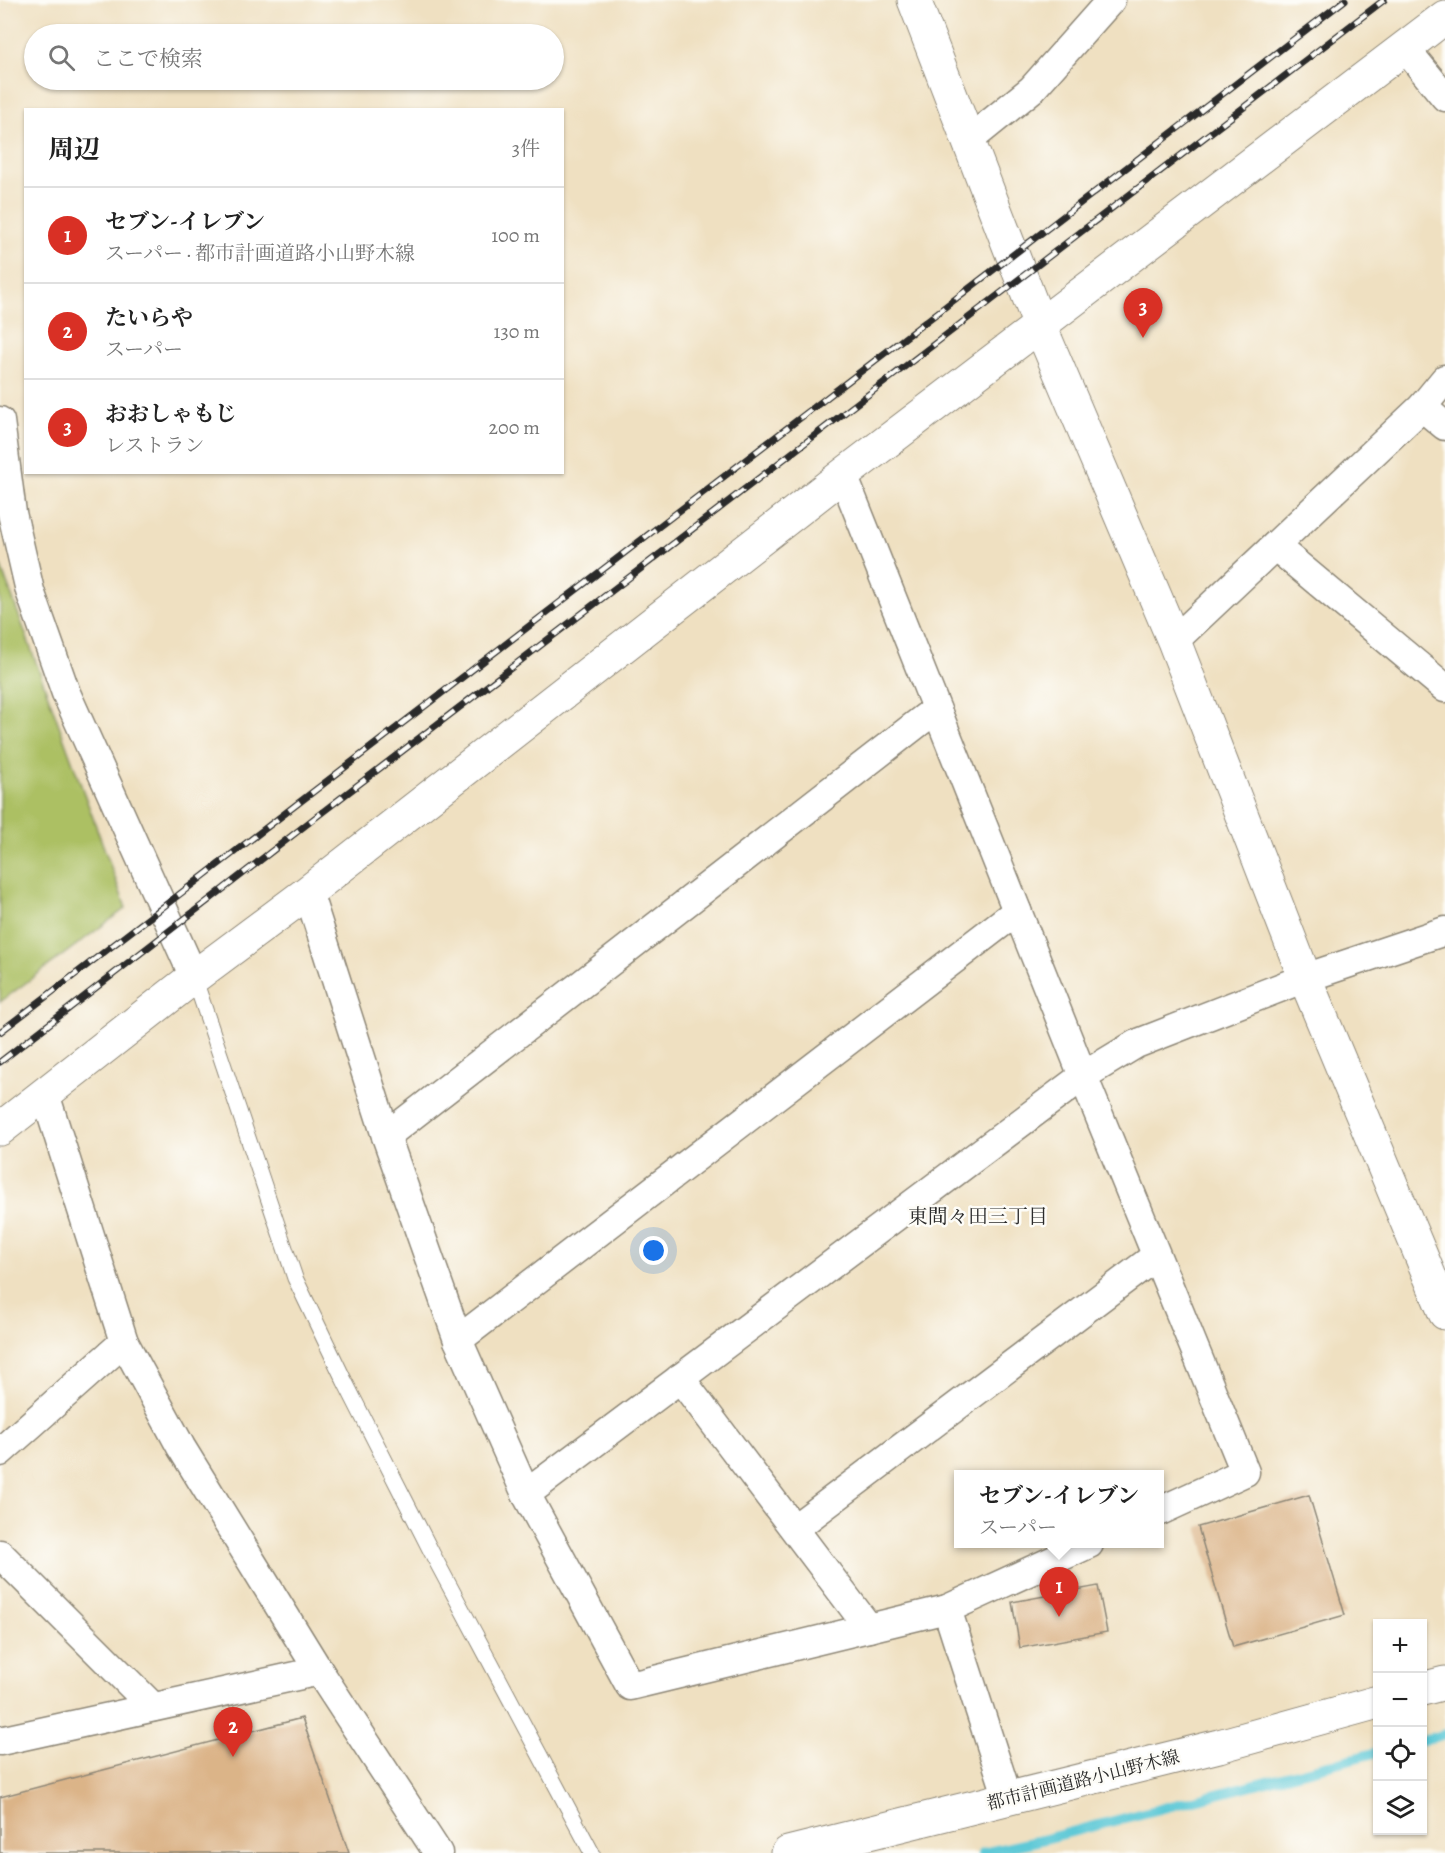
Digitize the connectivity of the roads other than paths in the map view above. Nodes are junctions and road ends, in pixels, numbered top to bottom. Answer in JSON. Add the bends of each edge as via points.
{"nodes":[{"id":1,"x":914,"y":0,"type":"edge"},
{"id":2,"x":1111,"y":0,"type":"edge"},
{"id":3,"x":1445,"y":17,"type":"edge"},
{"id":4,"x":1404,"y":48,"type":"junction"},
{"id":5,"x":1445,"y":98,"type":"edge"},
{"id":6,"x":968,"y":141,"type":"junction"},
{"id":7,"x":1040,"y":326,"type":"junction"},
{"id":8,"x":1445,"y":379,"type":"edge"},
{"id":9,"x":1422,"y":407,"type":"junction"},
{"id":10,"x":0,"y":421,"type":"edge"},
{"id":11,"x":1445,"y":426,"type":"edge"},
{"id":12,"x":843,"y":475,"type":"junction"},
{"id":13,"x":6,"y":513,"type":"edge"},
{"id":14,"x":1275,"y":546,"type":"junction"},
{"id":15,"x":1174,"y":642,"type":"junction"},
{"id":16,"x":1445,"y":688,"type":"edge"},
{"id":17,"x":936,"y":709,"type":"junction"},
{"id":18,"x":308,"y":892,"type":"junction"},
{"id":19,"x":1017,"y":911,"type":"junction"},
{"id":20,"x":1445,"y":931,"type":"edge"},
{"id":21,"x":194,"y":977,"type":"junction"},
{"id":22,"x":1305,"y":978,"type":"junction"},
{"id":23,"x":1083,"y":1076,"type":"junction"},
{"id":24,"x":45,"y":1094,"type":"junction"},
{"id":25,"x":0,"y":1129,"type":"edge"},
{"id":26,"x":386,"y":1136,"type":"junction"},
{"id":27,"x":1156,"y":1256,"type":"junction"},
{"id":28,"x":1445,"y":1313,"type":"edge"},
{"id":29,"x":458,"y":1340,"type":"junction"},
{"id":30,"x":124,"y":1342,"type":"junction"},
{"id":31,"x":681,"y":1378,"type":"junction"},
{"id":32,"x":0,"y":1452,"type":"edge"},
{"id":33,"x":526,"y":1494,"type":"junction"},
{"id":34,"x":1164,"y":1509,"type":"edge"},
{"id":35,"x":795,"y":1528,"type":"junction"},
{"id":36,"x":1080,"y":1548,"type":"edge"},
{"id":37,"x":0,"y":1554,"type":"edge"},
{"id":38,"x":947,"y":1609,"type":"junction"},
{"id":39,"x":869,"y":1628,"type":"junction"},
{"id":40,"x":319,"y":1671,"type":"junction"},
{"id":41,"x":1445,"y":1683,"type":"edge"},
{"id":42,"x":1427,"y":1688,"type":"edge"},
{"id":43,"x":1373,"y":1703,"type":"edge"},
{"id":44,"x":153,"y":1707,"type":"junction"},
{"id":45,"x":0,"y":1741,"type":"edge"},
{"id":46,"x":1008,"y":1798,"type":"junction"},
{"id":47,"x":438,"y":1853,"type":"edge"},
{"id":48,"x":592,"y":1853,"type":"edge"},
{"id":49,"x":788,"y":1853,"type":"edge"}],
"edges":[{"from":1,"to":6,"type":"street"},
{"from":2,"to":6,"type":"street","via":[[1032,89]]},
{"from":3,"to":4,"type":"street"},
{"from":4,"to":5,"type":"street"},
{"from":4,"to":7,"type":"street"},
{"from":6,"to":7,"type":"street"},
{"from":7,"to":12,"type":"street"},
{"from":7,"to":15,"type":"street"},
{"from":8,"to":9,"type":"street"},
{"from":9,"to":11,"type":"street"},
{"from":9,"to":14,"type":"street"},
{"from":10,"to":13,"type":"street"},
{"from":12,"to":17,"type":"street"},
{"from":12,"to":18,"type":"street"},
{"from":13,"to":21,"type":"street","via":[[66,693]]},
{"from":14,"to":15,"type":"street"},
{"from":14,"to":16,"type":"street"},
{"from":15,"to":22,"type":"street"},
{"from":17,"to":19,"type":"street"},
{"from":17,"to":26,"type":"street"},
{"from":18,"to":21,"type":"street"},
{"from":18,"to":26,"type":"street"},
{"from":19,"to":23,"type":"street"},
{"from":19,"to":29,"type":"street"},
{"from":20,"to":22,"type":"street"},
{"from":21,"to":24,"type":"street"},
{"from":21,"to":48,"type":"lane","via":[[295,1278],[418,1524]]},
{"from":22,"to":23,"type":"street","via":[[1136,1044]]},
{"from":22,"to":28,"type":"street"},
{"from":23,"to":27,"type":"street"},
{"from":23,"to":31,"type":"street"},
{"from":24,"to":25,"type":"street"},
{"from":24,"to":30,"type":"street"},
{"from":26,"to":29,"type":"street"},
{"from":27,"to":34,"type":"street","via":[[1245,1472]]},
{"from":27,"to":35,"type":"street"},
{"from":29,"to":33,"type":"street"},
{"from":30,"to":32,"type":"street"},
{"from":30,"to":40,"type":"street","via":[[181,1447]]},
{"from":31,"to":33,"type":"street"},
{"from":31,"to":35,"type":"street"},
{"from":33,"to":39,"type":"street","via":[[630,1686]]},
{"from":35,"to":39,"type":"street"},
{"from":36,"to":38,"type":"street"},
{"from":37,"to":44,"type":"street"},
{"from":38,"to":39,"type":"street"},
{"from":38,"to":46,"type":"street"},
{"from":40,"to":44,"type":"street"},
{"from":40,"to":47,"type":"street"},
{"from":41,"to":42,"type":"street"},
{"from":43,"to":46,"type":"street","name":"都市計画道路小山野木線"},
{"from":44,"to":45,"type":"street"},
{"from":46,"to":49,"type":"street","name":"都市計画道路小山野木線"}]}
